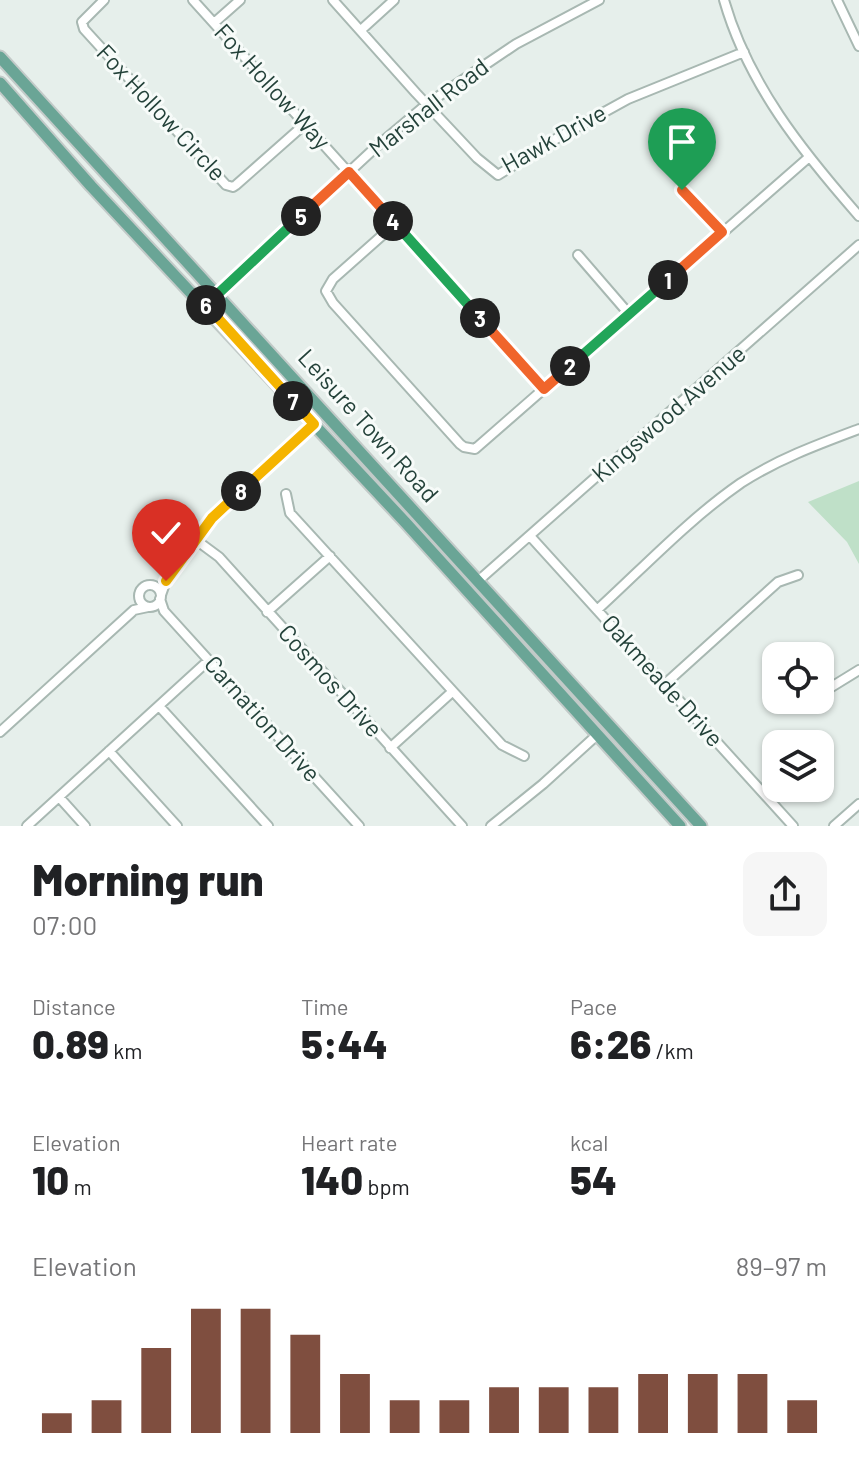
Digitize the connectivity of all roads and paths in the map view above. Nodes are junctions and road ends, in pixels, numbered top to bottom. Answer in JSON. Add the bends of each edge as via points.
{"nodes":[{"id":1,"x":104,"y":0,"type":"edge"},
{"id":2,"x":193,"y":0,"type":"edge"},
{"id":3,"x":240,"y":0,"type":"edge"},
{"id":4,"x":333,"y":0,"type":"edge"},
{"id":5,"x":394,"y":0,"type":"edge"},
{"id":6,"x":599,"y":0,"type":"edge"},
{"id":7,"x":724,"y":0,"type":"edge"},
{"id":8,"x":837,"y":0,"type":"edge"},
{"id":9,"x":214,"y":23,"type":"junction"},
{"id":10,"x":361,"y":30,"type":"junction"},
{"id":11,"x":859,"y":46,"type":"edge"},
{"id":12,"x":744,"y":52,"type":"junction"},
{"id":13,"x":0,"y":57,"type":"edge"},
{"id":14,"x":0,"y":83,"type":"edge"},
{"id":15,"x":427,"y":104,"type":"junction"},
{"id":16,"x":305,"y":124,"type":"junction"},
{"id":17,"x":808,"y":158,"type":"junction"},
{"id":18,"x":349,"y":172,"type":"junction"},
{"id":19,"x":682,"y":190,"type":"dead end"},
{"id":20,"x":859,"y":216,"type":"edge"},
{"id":21,"x":395,"y":224,"type":"junction"},
{"id":22,"x":722,"y":232,"type":"junction"},
{"id":23,"x":859,"y":245,"type":"edge"},
{"id":24,"x":578,"y":255,"type":"dead end"},
{"id":25,"x":218,"y":293,"type":"junction"},
{"id":26,"x":205,"y":306,"type":"junction"},
{"id":27,"x":629,"y":314,"type":"junction"},
{"id":28,"x":544,"y":389,"type":"junction"},
{"id":29,"x":314,"y":424,"type":"junction"},
{"id":30,"x":859,"y":429,"type":"edge"},
{"id":31,"x":286,"y":494,"type":"dead end"},
{"id":32,"x":405,"y":522,"type":"junction"},
{"id":33,"x":530,"y":536,"type":"junction"},
{"id":34,"x":196,"y":540,"type":"junction"},
{"id":35,"x":330,"y":556,"type":"junction"},
{"id":36,"x":798,"y":575,"type":"dead end"},
{"id":37,"x":166,"y":581,"type":"junction"},
{"id":38,"x":478,"y":581,"type":"junction"},
{"id":39,"x":153,"y":585,"type":"junction"},
{"id":40,"x":138,"y":596,"type":"junction"},
{"id":41,"x":160,"y":597,"type":"junction"},
{"id":42,"x":150,"y":607,"type":"junction"},
{"id":43,"x":134,"y":610,"type":"junction"},
{"id":44,"x":597,"y":610,"type":"junction"},
{"id":45,"x":164,"y":611,"type":"junction"},
{"id":46,"x":267,"y":612,"type":"junction"},
{"id":47,"x":209,"y":660,"type":"junction"},
{"id":48,"x":859,"y":670,"type":"edge"},
{"id":49,"x":665,"y":684,"type":"junction"},
{"id":50,"x":834,"y":685,"type":"edge"},
{"id":51,"x":452,"y":692,"type":"junction"},
{"id":52,"x":159,"y":706,"type":"junction"},
{"id":53,"x":0,"y":732,"type":"edge"},
{"id":54,"x":597,"y":735,"type":"junction"},
{"id":55,"x":390,"y":748,"type":"junction"},
{"id":56,"x":109,"y":751,"type":"junction"},
{"id":57,"x":524,"y":756,"type":"dead end"},
{"id":58,"x":59,"y":797,"type":"junction"},
{"id":59,"x":682,"y":804,"type":"junction"},
{"id":60,"x":859,"y":804,"type":"edge"},
{"id":61,"x":27,"y":826,"type":"edge"},
{"id":62,"x":85,"y":826,"type":"edge"},
{"id":63,"x":177,"y":826,"type":"edge"},
{"id":64,"x":268,"y":826,"type":"edge"},
{"id":65,"x":359,"y":826,"type":"edge"},
{"id":66,"x":462,"y":826,"type":"edge"},
{"id":67,"x":491,"y":826,"type":"edge"},
{"id":68,"x":680,"y":826,"type":"edge"},
{"id":69,"x":701,"y":826,"type":"edge"},
{"id":70,"x":793,"y":826,"type":"edge"},
{"id":71,"x":834,"y":826,"type":"edge"}],
"edges":[{"from":1,"to":16,"type":"street","name":"Fox Hollow Circle","via":[[86,16],[84,29],[226,185],[236,185]]},
{"from":2,"to":9,"type":"street","name":"Fox Hollow Way"},
{"from":3,"to":9,"type":"street"},
{"from":4,"to":10,"type":"street","name":"Hawk Drive"},
{"from":5,"to":10,"type":"street"},
{"from":6,"to":15,"type":"street","name":"Marshall Road","via":[[516,44]]},
{"from":7,"to":12,"type":"street"},
{"from":8,"to":11,"type":"street"},
{"from":9,"to":16,"type":"street","name":"Fox Hollow Way"},
{"from":10,"to":15,"type":"street","name":"Hawk Drive"},
{"from":12,"to":15,"type":"street","name":"Hawk Drive","via":[[628,99],[498,175]]},
{"from":12,"to":17,"type":"street","via":[[778,117]]},
{"from":13,"to":25,"type":"main road","name":"Leisure Town Road"},
{"from":14,"to":26,"type":"main road","name":"Leisure Town Road"},
{"from":15,"to":18,"type":"street","name":"Marshall Road"},
{"from":16,"to":18,"type":"street","name":"Fox Hollow Way"},
{"from":17,"to":20,"type":"street"},
{"from":17,"to":22,"type":"street"},
{"from":18,"to":21,"type":"street","name":"Fox Hollow Way"},
{"from":18,"to":25,"type":"street","name":"Marshall Road"},
{"from":19,"to":22,"type":"street"},
{"from":21,"to":28,"type":"street","name":"Fox Hollow Way"},
{"from":21,"to":28,"type":"street","via":[[326,291],[460,444],[480,447]]},
{"from":22,"to":27,"type":"street"},
{"from":23,"to":33,"type":"street","name":"Kingswood Avenue"},
{"from":24,"to":27,"type":"street"},
{"from":25,"to":26,"type":"street","name":"Marshall Road"},
{"from":25,"to":38,"type":"main road","name":"Leisure Town Road"},
{"from":26,"to":29,"type":"main road","name":"Leisure Town Road"},
{"from":27,"to":28,"type":"street"},
{"from":29,"to":32,"type":"main road","name":"Leisure Town Road"},
{"from":29,"to":34,"type":"street","via":[[212,518]]},
{"from":30,"to":44,"type":"street","via":[[792,455],[742,483]]},
{"from":31,"to":35,"type":"street","via":[[290,513]]},
{"from":32,"to":38,"type":"main road","via":[[458,572]]},
{"from":32,"to":54,"type":"main road","name":"Leisure Town Road"},
{"from":33,"to":38,"type":"street","name":"Kingswood Avenue"},
{"from":33,"to":44,"type":"street","name":"Oakmeade Drive"},
{"from":34,"to":37,"type":"street"},
{"from":34,"to":46,"type":"street","name":"Cosmos Drive","via":[[219,557]]},
{"from":35,"to":46,"type":"street"},
{"from":35,"to":51,"type":"street"},
{"from":36,"to":49,"type":"street","via":[[778,582]]},
{"from":37,"to":39,"type":"street"},
{"from":37,"to":41,"type":"street"},
{"from":38,"to":59,"type":"main road","name":"Leisure Town Road"},
{"from":39,"to":40,"type":"street","via":[[143,587]]},
{"from":39,"to":41,"type":"street"},
{"from":40,"to":42,"type":"street"},
{"from":40,"to":43,"type":"street"},
{"from":41,"to":42,"type":"street"},
{"from":41,"to":45,"type":"street","name":"Carnation Drive"},
{"from":42,"to":43,"type":"street"},
{"from":42,"to":45,"type":"street","name":"Carnation Drive"},
{"from":43,"to":53,"type":"street"},
{"from":44,"to":49,"type":"street","name":"Oakmeade Drive"},
{"from":45,"to":47,"type":"street","name":"Carnation Drive"},
{"from":46,"to":55,"type":"street","name":"Cosmos Drive"},
{"from":47,"to":52,"type":"street"},
{"from":47,"to":65,"type":"street","name":"Carnation Drive"},
{"from":48,"to":50,"type":"street"},
{"from":49,"to":70,"type":"street","name":"Oakmeade Drive"},
{"from":51,"to":55,"type":"street"},
{"from":51,"to":57,"type":"street","via":[[502,745]]},
{"from":52,"to":56,"type":"street"},
{"from":52,"to":64,"type":"street"},
{"from":54,"to":59,"type":"main road","via":[[610,737]]},
{"from":54,"to":67,"type":"street"},
{"from":54,"to":68,"type":"main road","name":"Leisure Town Road"},
{"from":55,"to":66,"type":"street","name":"Cosmos Drive"},
{"from":56,"to":58,"type":"street"},
{"from":56,"to":63,"type":"street"},
{"from":58,"to":61,"type":"street"},
{"from":58,"to":62,"type":"street"},
{"from":59,"to":69,"type":"main road","name":"Leisure Town Road"},
{"from":60,"to":71,"type":"street"}]}
